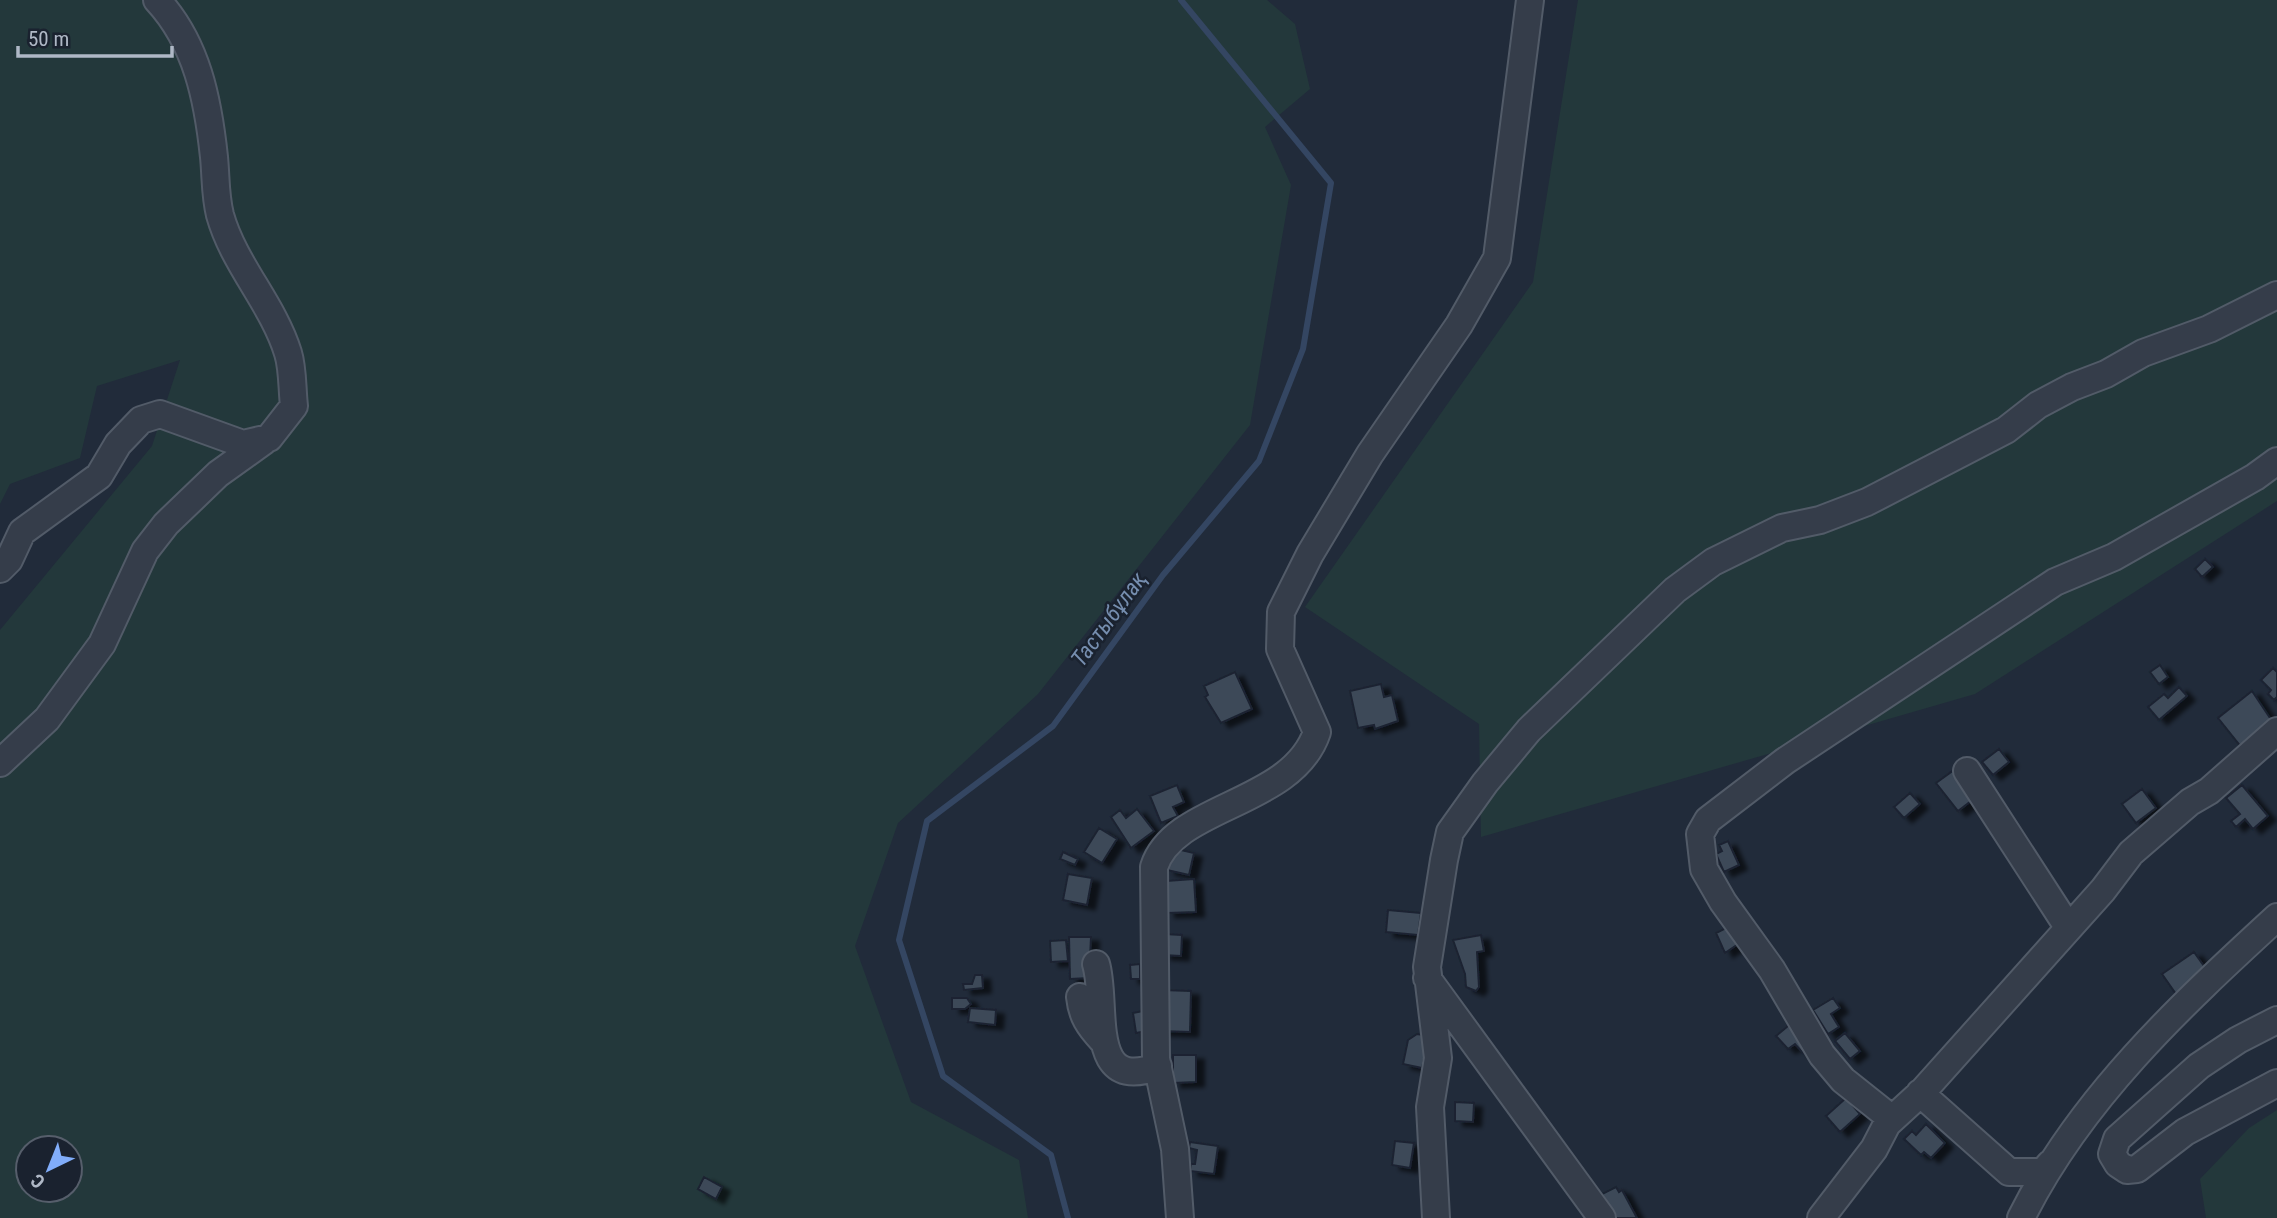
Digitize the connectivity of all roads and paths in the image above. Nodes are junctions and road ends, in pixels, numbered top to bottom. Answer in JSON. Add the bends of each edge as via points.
{"nodes":[{"id":1,"x":158,"y":0,"type":"edge"},
{"id":2,"x":1531,"y":0,"type":"edge"},
{"id":3,"x":2277,"y":295,"type":"edge"},
{"id":4,"x":269,"y":438,"type":"junction"},
{"id":5,"x":2277,"y":461,"type":"edge"},
{"id":6,"x":0,"y":569,"type":"edge"},
{"id":7,"x":2277,"y":731,"type":"edge"},
{"id":8,"x":0,"y":763,"type":"edge"},
{"id":9,"x":1967,"y":771,"type":"dead end"},
{"id":10,"x":2277,"y":917,"type":"edge"},
{"id":11,"x":2068,"y":927,"type":"junction"},
{"id":12,"x":1096,"y":964,"type":"dead end"},
{"id":13,"x":1427,"y":978,"type":"junction"},
{"id":14,"x":1080,"y":997,"type":"dead end"},
{"id":15,"x":2277,"y":1020,"type":"edge"},
{"id":16,"x":1102,"y":1040,"type":"junction"},
{"id":17,"x":1158,"y":1066,"type":"junction"},
{"id":18,"x":2277,"y":1083,"type":"edge"},
{"id":19,"x":1920,"y":1093,"type":"junction"},
{"id":20,"x":1892,"y":1119,"type":"junction"},
{"id":21,"x":2050,"y":1164,"type":"junction"},
{"id":22,"x":2009,"y":1172,"type":"junction"},
{"id":23,"x":1180,"y":1218,"type":"edge"},
{"id":24,"x":1436,"y":1218,"type":"edge"},
{"id":25,"x":1602,"y":1218,"type":"edge"},
{"id":26,"x":1821,"y":1218,"type":"edge"},
{"id":27,"x":2020,"y":1218,"type":"edge"}],
"edges":[{"from":1,"to":4,"type":"street","via":[[189,43],[198,71],[218,204],[235,257],[288,354],[293,406]]},
{"from":2,"to":17,"type":"street","via":[[1497,258],[1460,325],[1370,454],[1281,612],[1280,649],[1317,732],[1312,747],[1282,777],[1177,834],[1159,852],[1153,887]]},
{"from":3,"to":13,"type":"street","via":[[2071,387],[2006,429],[1867,502],[1782,528],[1713,562],[1675,590],[1529,730],[1450,832]]},
{"from":4,"to":6,"type":"street","via":[[243,444],[160,414],[141,420],[118,444],[99,476],[22,532]]},
{"from":4,"to":8,"type":"street","via":[[218,474],[166,524],[145,551],[102,644],[47,719]]},
{"from":5,"to":20,"type":"street","via":[[2114,557],[2055,582],[1969,636],[1739,793],[1708,820],[1700,834],[1704,869],[1723,902],[1772,970],[1822,1055],[1843,1080]]},
{"from":7,"to":11,"type":"street","via":[[2130,853]]},
{"from":9,"to":11,"type":"street"},
{"from":10,"to":21,"type":"street","via":[[2099,1096]]},
{"from":11,"to":19,"type":"street"},
{"from":12,"to":16,"type":"street","via":[[1102,994]]},
{"from":13,"to":24,"type":"street","via":[[1438,1058],[1430,1107]]},
{"from":13,"to":25,"type":"street"},
{"from":14,"to":16,"type":"street","via":[[1087,1024]]},
{"from":15,"to":18,"type":"street","via":[[2199,1066],[2118,1139],[2112,1154],[2127,1170],[2137,1169],[2185,1132]]},
{"from":16,"to":17,"type":"street","via":[[1108,1057],[1125,1071],[1141,1073]]},
{"from":17,"to":23,"type":"street","via":[[1175,1149]]},
{"from":19,"to":20,"type":"street"},
{"from":19,"to":22,"type":"street"},
{"from":20,"to":26,"type":"street"},
{"from":21,"to":22,"type":"street","via":[[2043,1172]]},
{"from":21,"to":27,"type":"street"},
{"from":22,"to":27,"type":"street"}]}
